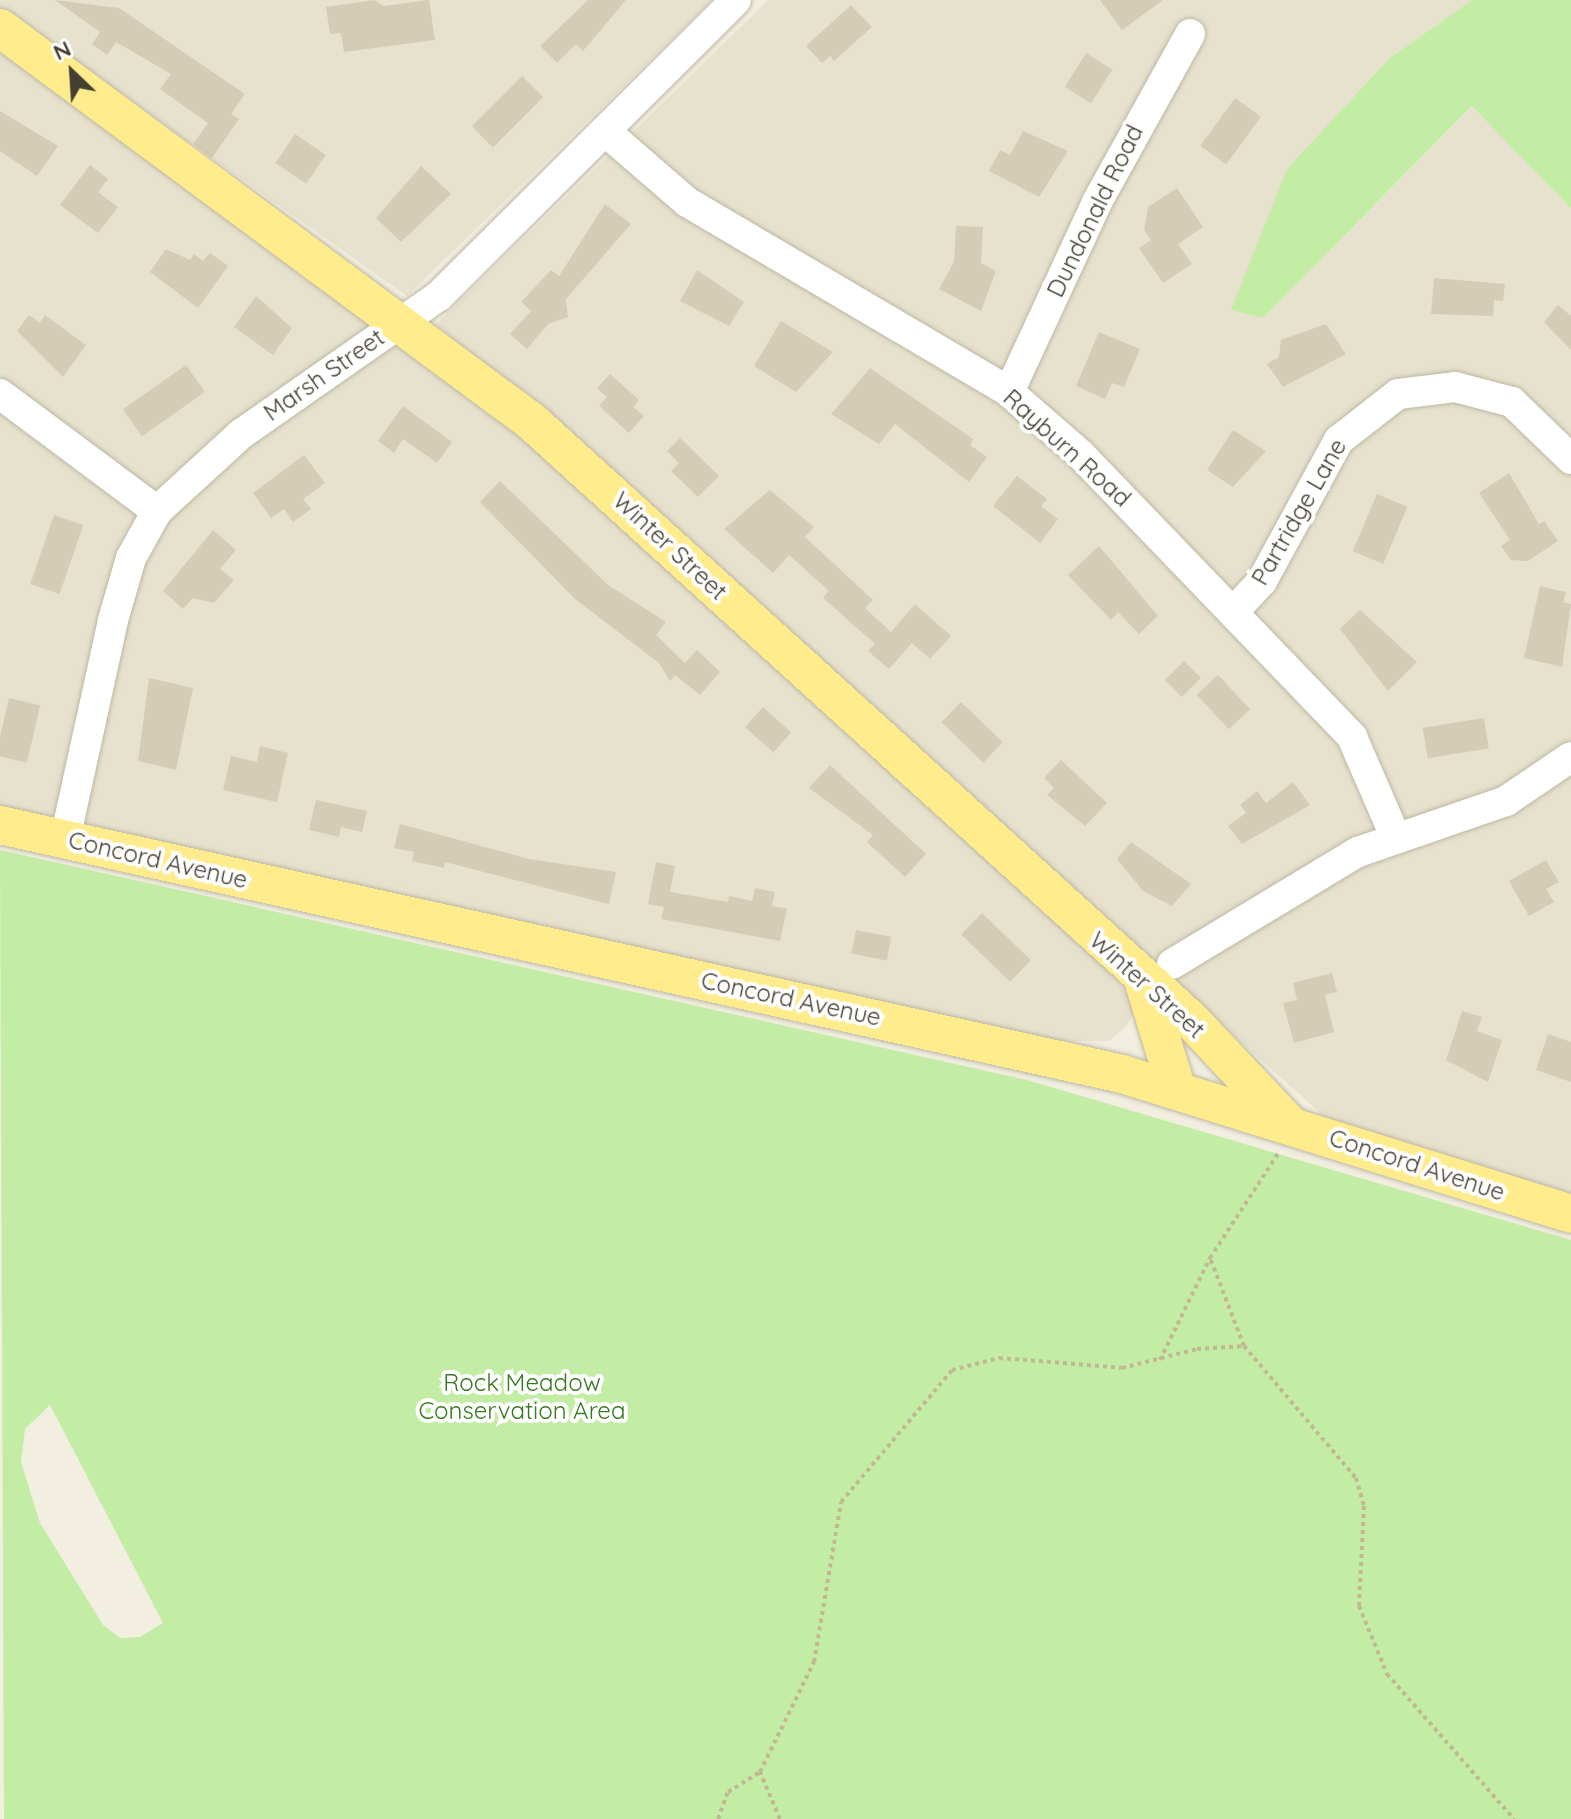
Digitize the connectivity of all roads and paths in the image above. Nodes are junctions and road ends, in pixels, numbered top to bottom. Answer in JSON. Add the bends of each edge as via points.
{"nodes":[{"id":1,"x":736,"y":0,"type":"edge"},
{"id":2,"x":0,"y":28,"type":"edge"},
{"id":3,"x":1190,"y":34,"type":"dead end"},
{"id":4,"x":605,"y":131,"type":"junction"},
{"id":5,"x":402,"y":322,"type":"junction"},
{"id":6,"x":1009,"y":392,"type":"junction"},
{"id":7,"x":0,"y":394,"type":"edge"},
{"id":8,"x":1571,"y":459,"type":"edge"},
{"id":9,"x":157,"y":511,"type":"junction"},
{"id":10,"x":1235,"y":610,"type":"junction"},
{"id":11,"x":1571,"y":757,"type":"edge"},
{"id":12,"x":0,"y":825,"type":"edge"},
{"id":13,"x":1395,"y":836,"type":"junction"},
{"id":14,"x":65,"y":839,"type":"junction"},
{"id":15,"x":1156,"y":984,"type":"junction"},
{"id":16,"x":1191,"y":1020,"type":"junction"},
{"id":17,"x":1097,"y":1068,"type":"junction"},
{"id":18,"x":1187,"y":1093,"type":"junction"},
{"id":19,"x":1286,"y":1136,"type":"junction"},
{"id":20,"x":1571,"y":1214,"type":"edge"},
{"id":21,"x":1210,"y":1258,"type":"junction"},
{"id":22,"x":1244,"y":1346,"type":"junction"},
{"id":23,"x":1159,"y":1361,"type":"junction"},
{"id":24,"x":760,"y":1772,"type":"junction"},
{"id":25,"x":718,"y":1819,"type":"edge"},
{"id":26,"x":780,"y":1819,"type":"edge"},
{"id":27,"x":1514,"y":1819,"type":"edge"}],
"edges":[{"from":1,"to":4,"type":"street","name":"Marsh Street"},
{"from":2,"to":5,"type":"main road","name":"Winter Street"},
{"from":3,"to":6,"type":"street","name":"Dundonald Road","via":[[1097,202]]},
{"from":4,"to":5,"type":"street","name":"Marsh Street","via":[[439,296]]},
{"from":4,"to":6,"type":"street","name":"Rayburn Road","via":[[687,202],[760,251]]},
{"from":5,"to":9,"type":"street","name":"Marsh Street","via":[[241,434]]},
{"from":5,"to":15,"type":"main road","name":"Winter Street","via":[[564,449]]},
{"from":6,"to":10,"type":"street","name":"Rayburn Road"},
{"from":7,"to":9,"type":"street"},
{"from":8,"to":10,"type":"street","name":"Partridge Lane","via":[[1512,402],[1455,387],[1398,394],[1339,440],[1262,581]]},
{"from":9,"to":14,"type":"street","name":"Marsh Street","via":[[131,558],[113,620]]},
{"from":10,"to":13,"type":"street","name":"Rayburn Road","via":[[1352,737]]},
{"from":11,"to":13,"type":"street","via":[[1506,801]]},
{"from":12,"to":14,"type":"main road","name":"Concord Avenue"},
{"from":13,"to":15,"type":"street"},
{"from":14,"to":17,"type":"main road","name":"Concord Avenue"},
{"from":15,"to":16,"type":"main road","name":"Winter Street"},
{"from":15,"to":17,"type":"main road","via":[[1137,1039]]},
{"from":15,"to":18,"type":"main road"},
{"from":16,"to":18,"type":"main road","via":[[1201,1053]]},
{"from":16,"to":19,"type":"main road","name":"Winter Street"},
{"from":17,"to":18,"type":"main road","name":"Concord Avenue"},
{"from":18,"to":19,"type":"main road","name":"Concord Avenue"},
{"from":19,"to":20,"type":"main road","name":"Concord Avenue"},
{"from":19,"to":21,"type":"path"},
{"from":21,"to":22,"type":"path"},
{"from":21,"to":23,"type":"path"},
{"from":22,"to":23,"type":"path"},
{"from":22,"to":27,"type":"path","via":[[1356,1478],[1364,1506],[1359,1606],[1387,1674]]},
{"from":23,"to":24,"type":"path","via":[[1122,1368],[999,1358],[952,1370],[841,1502],[814,1662]]},
{"from":24,"to":25,"type":"path","via":[[728,1792]]},
{"from":24,"to":26,"type":"path"}]}
